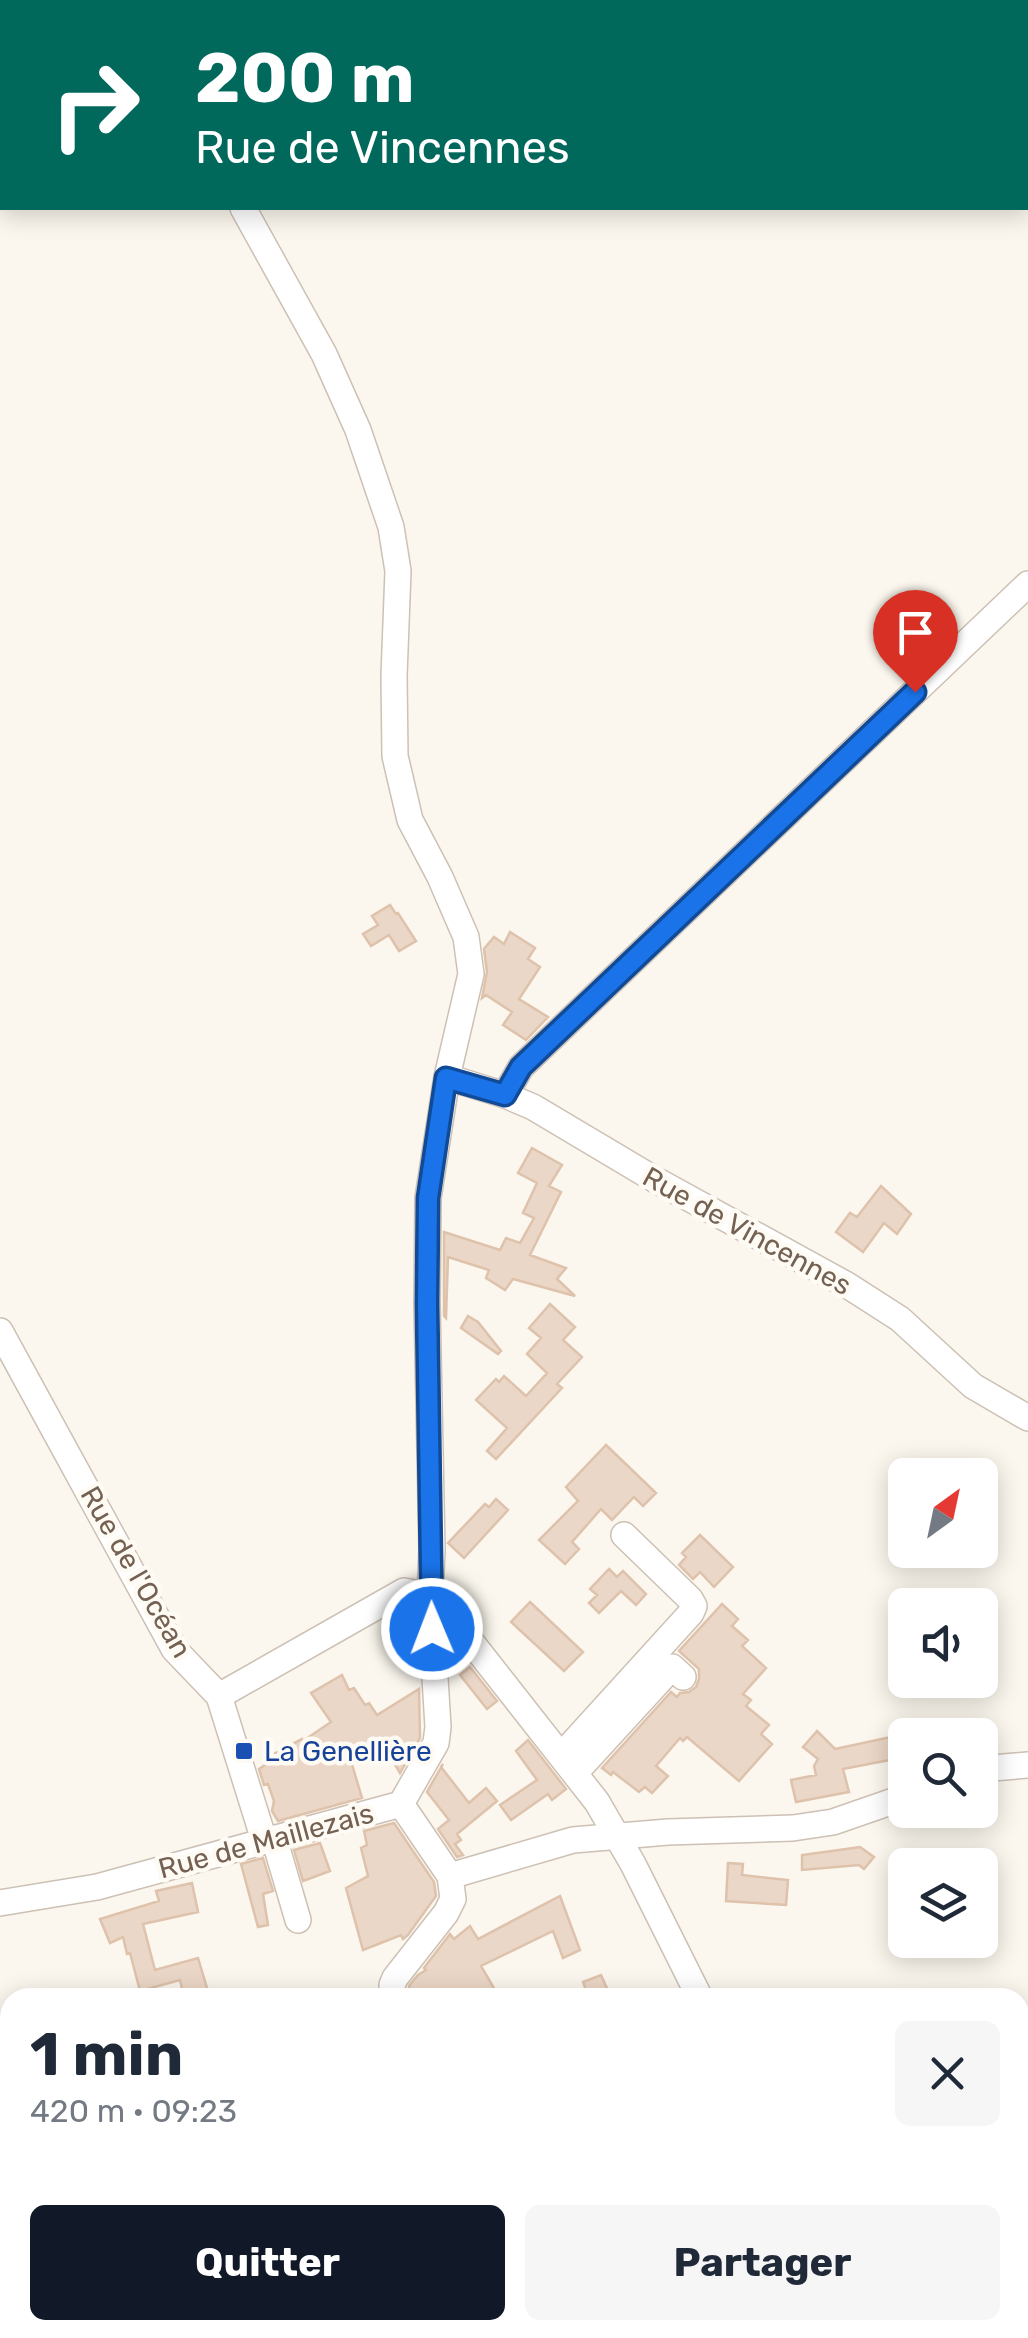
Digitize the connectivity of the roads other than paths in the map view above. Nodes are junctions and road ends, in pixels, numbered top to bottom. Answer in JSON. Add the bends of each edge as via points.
{"nodes":[{"id":1,"x":245,"y":210,"type":"edge"},
{"id":2,"x":1028,"y":584,"type":"edge"},
{"id":3,"x":446,"y":1078,"type":"junction"},
{"id":4,"x":505,"y":1095,"type":"junction"},
{"id":5,"x":0,"y":1332,"type":"edge"},
{"id":6,"x":1028,"y":1418,"type":"edge"},
{"id":7,"x":624,"y":1535,"type":"dead end"},
{"id":8,"x":430,"y":1596,"type":"junction"},
{"id":9,"x":683,"y":1677,"type":"dead end"},
{"id":10,"x":219,"y":1696,"type":"junction"},
{"id":11,"x":568,"y":1764,"type":"junction"},
{"id":12,"x":1028,"y":1765,"type":"edge"},
{"id":13,"x":998,"y":1768,"type":"edge"},
{"id":14,"x":888,"y":1803,"type":"edge"},
{"id":15,"x":402,"y":1804,"type":"junction"},
{"id":16,"x":618,"y":1836,"type":"junction"},
{"id":17,"x":269,"y":1839,"type":"junction"},
{"id":18,"x":450,"y":1876,"type":"junction"},
{"id":19,"x":0,"y":1903,"type":"edge"},
{"id":20,"x":298,"y":1920,"type":"dead end"},
{"id":21,"x":392,"y":1988,"type":"edge"},
{"id":22,"x":695,"y":1988,"type":"edge"}],
"edges":[{"from":1,"to":3,"type":"street","via":[[324,354],[391,527],[398,571],[395,756],[410,820],[466,937],[471,974]]},
{"from":2,"to":4,"type":"street","via":[[521,1067]]},
{"from":3,"to":4,"type":"street","name":"Rue de Vincennes"},
{"from":3,"to":8,"type":"street","via":[[428,1198]]},
{"from":4,"to":6,"type":"street","name":"Rue de Vincennes","via":[[847,1285],[900,1319],[973,1386]]},
{"from":5,"to":10,"type":"street","name":"Rue de l'Océan","via":[[174,1648]]},
{"from":7,"to":11,"type":"street","via":[[694,1606]]},
{"from":8,"to":10,"type":"street","via":[[404,1591]]},
{"from":8,"to":11,"type":"street"},
{"from":8,"to":15,"type":"street","via":[[436,1743]]},
{"from":9,"to":11,"type":"street","via":[[672,1667]]},
{"from":10,"to":17,"type":"street"},
{"from":11,"to":16,"type":"street"},
{"from":12,"to":13,"type":"street"},
{"from":14,"to":16,"type":"street","via":[[793,1828]]},
{"from":15,"to":17,"type":"street","name":"Rue de Maillezais"},
{"from":15,"to":18,"type":"street","name":"Rue de Maillezais"},
{"from":16,"to":18,"type":"street","via":[[573,1840]]},
{"from":16,"to":22,"type":"street"},
{"from":17,"to":19,"type":"street","name":"Rue de Maillezais","via":[[97,1887]]},
{"from":17,"to":20,"type":"street"},
{"from":18,"to":21,"type":"street","via":[[453,1899],[446,1913]]}]}
